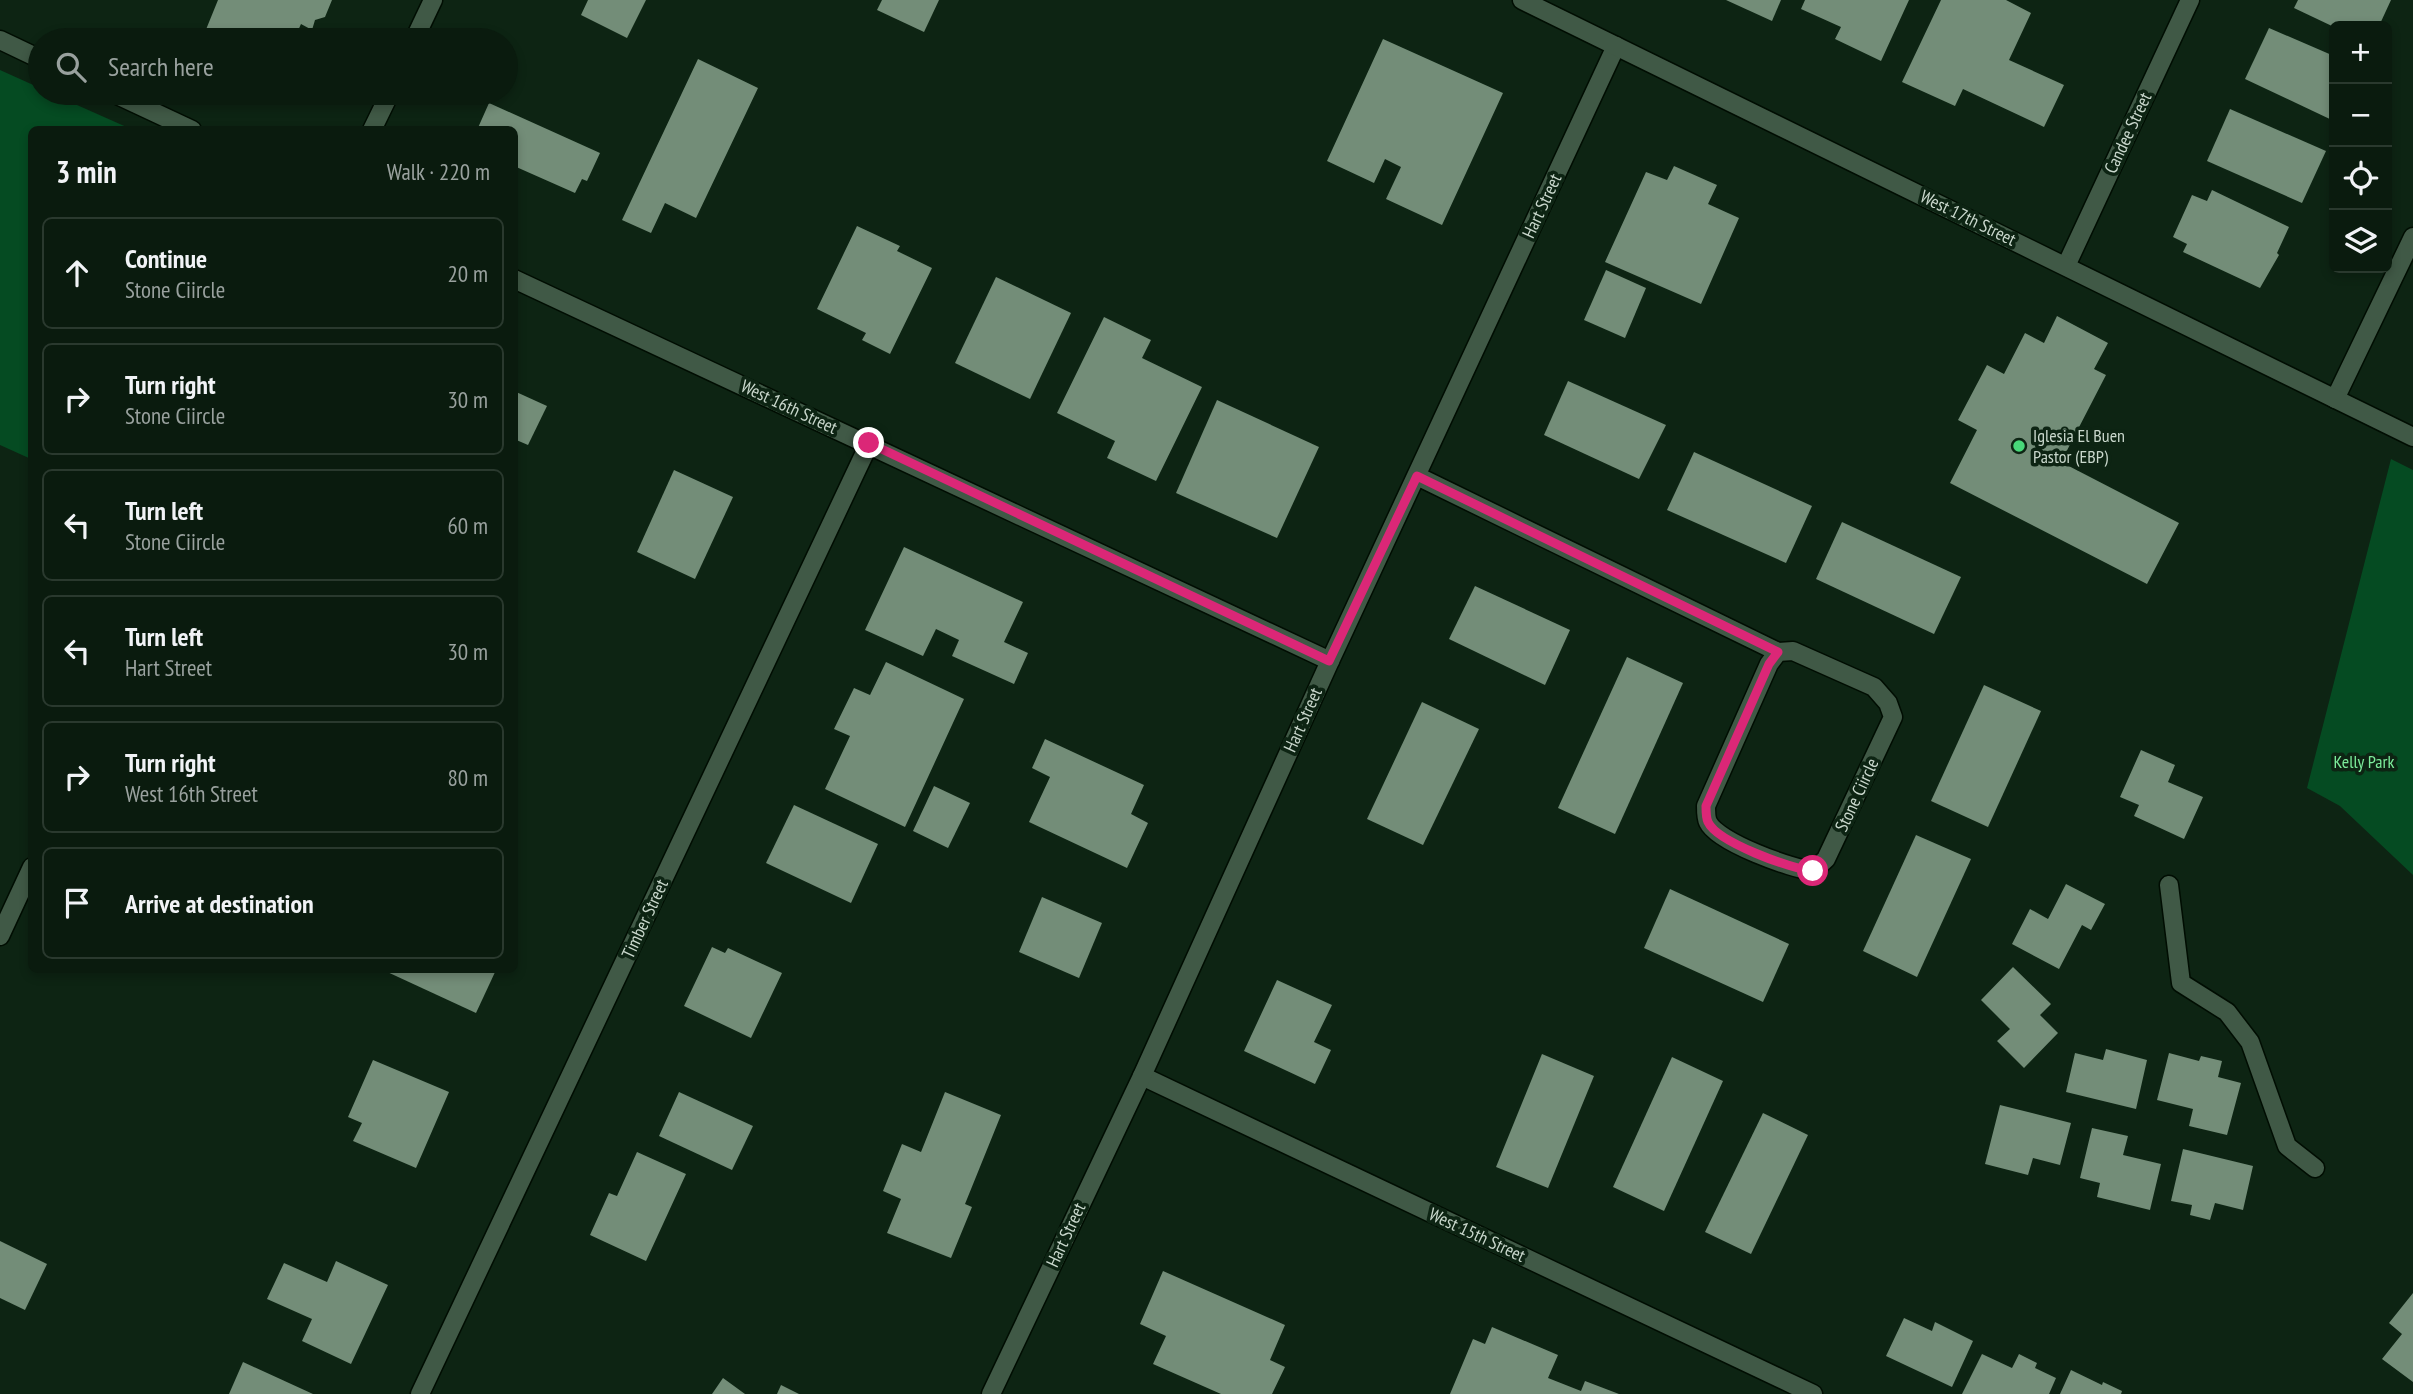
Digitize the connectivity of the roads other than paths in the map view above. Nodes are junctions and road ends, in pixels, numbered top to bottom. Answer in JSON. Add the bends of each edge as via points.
{"nodes":[{"id":1,"x":433,"y":0,"type":"edge"},
{"id":2,"x":1522,"y":0,"type":"edge"},
{"id":3,"x":2190,"y":0,"type":"edge"},
{"id":4,"x":420,"y":28,"type":"edge"},
{"id":5,"x":0,"y":40,"type":"edge"},
{"id":6,"x":1616,"y":46,"type":"junction"},
{"id":7,"x":28,"y":53,"type":"edge"},
{"id":8,"x":139,"y":105,"type":"edge"},
{"id":9,"x":384,"y":105,"type":"edge"},
{"id":10,"x":183,"y":126,"type":"edge"},
{"id":11,"x":374,"y":126,"type":"edge"},
{"id":12,"x":2413,"y":237,"type":"edge"},
{"id":13,"x":2067,"y":266,"type":"junction"},
{"id":14,"x":518,"y":281,"type":"edge"},
{"id":15,"x":2335,"y":399,"type":"junction"},
{"id":16,"x":2413,"y":437,"type":"edge"},
{"id":17,"x":869,"y":443,"type":"junction"},
{"id":18,"x":1417,"y":476,"type":"junction"},
{"id":19,"x":1778,"y":652,"type":"junction"},
{"id":20,"x":1329,"y":661,"type":"junction"},
{"id":21,"x":28,"y":876,"type":"edge"},
{"id":22,"x":2169,"y":885,"type":"dead end"},
{"id":23,"x":0,"y":936,"type":"edge"},
{"id":24,"x":1142,"y":1076,"type":"junction"},
{"id":25,"x":2315,"y":1168,"type":"dead end"},
{"id":26,"x":421,"y":1394,"type":"edge"},
{"id":27,"x":991,"y":1394,"type":"edge"},
{"id":28,"x":1813,"y":1394,"type":"edge"}],
"edges":[{"from":1,"to":4,"type":"street"},
{"from":2,"to":6,"type":"street","name":"West 17th Street"},
{"from":3,"to":13,"type":"street","name":"Candee Street"},
{"from":5,"to":7,"type":"street"},
{"from":6,"to":13,"type":"street","name":"West 17th Street"},
{"from":6,"to":18,"type":"street","name":"Hart Street"},
{"from":8,"to":10,"type":"street"},
{"from":9,"to":11,"type":"street"},
{"from":12,"to":15,"type":"street"},
{"from":13,"to":15,"type":"street","name":"West 17th Street"},
{"from":14,"to":17,"type":"street","name":"West 16th Street"},
{"from":15,"to":16,"type":"street","name":"West 17th Street"},
{"from":17,"to":20,"type":"street","name":"West 16th Street"},
{"from":17,"to":26,"type":"street","name":"Timber Street"},
{"from":18,"to":19,"type":"street","name":"Stone Ciircle"},
{"from":18,"to":20,"type":"street","name":"Hart Street"},
{"from":19,"to":19,"type":"street","name":"Stone Ciircle","via":[[1706,806],[1707,822],[1720,835],[1795,869],[1813,871],[1826,859],[1893,717],[1874,687],[1793,651]]},
{"from":20,"to":24,"type":"street","name":"Hart Street"},
{"from":21,"to":23,"type":"street"},
{"from":22,"to":25,"type":"street","via":[[2180,983],[2227,1012],[2250,1042],[2287,1146]]},
{"from":24,"to":27,"type":"street","name":"Hart Street"},
{"from":24,"to":28,"type":"street","name":"West 15th Street"}]}
